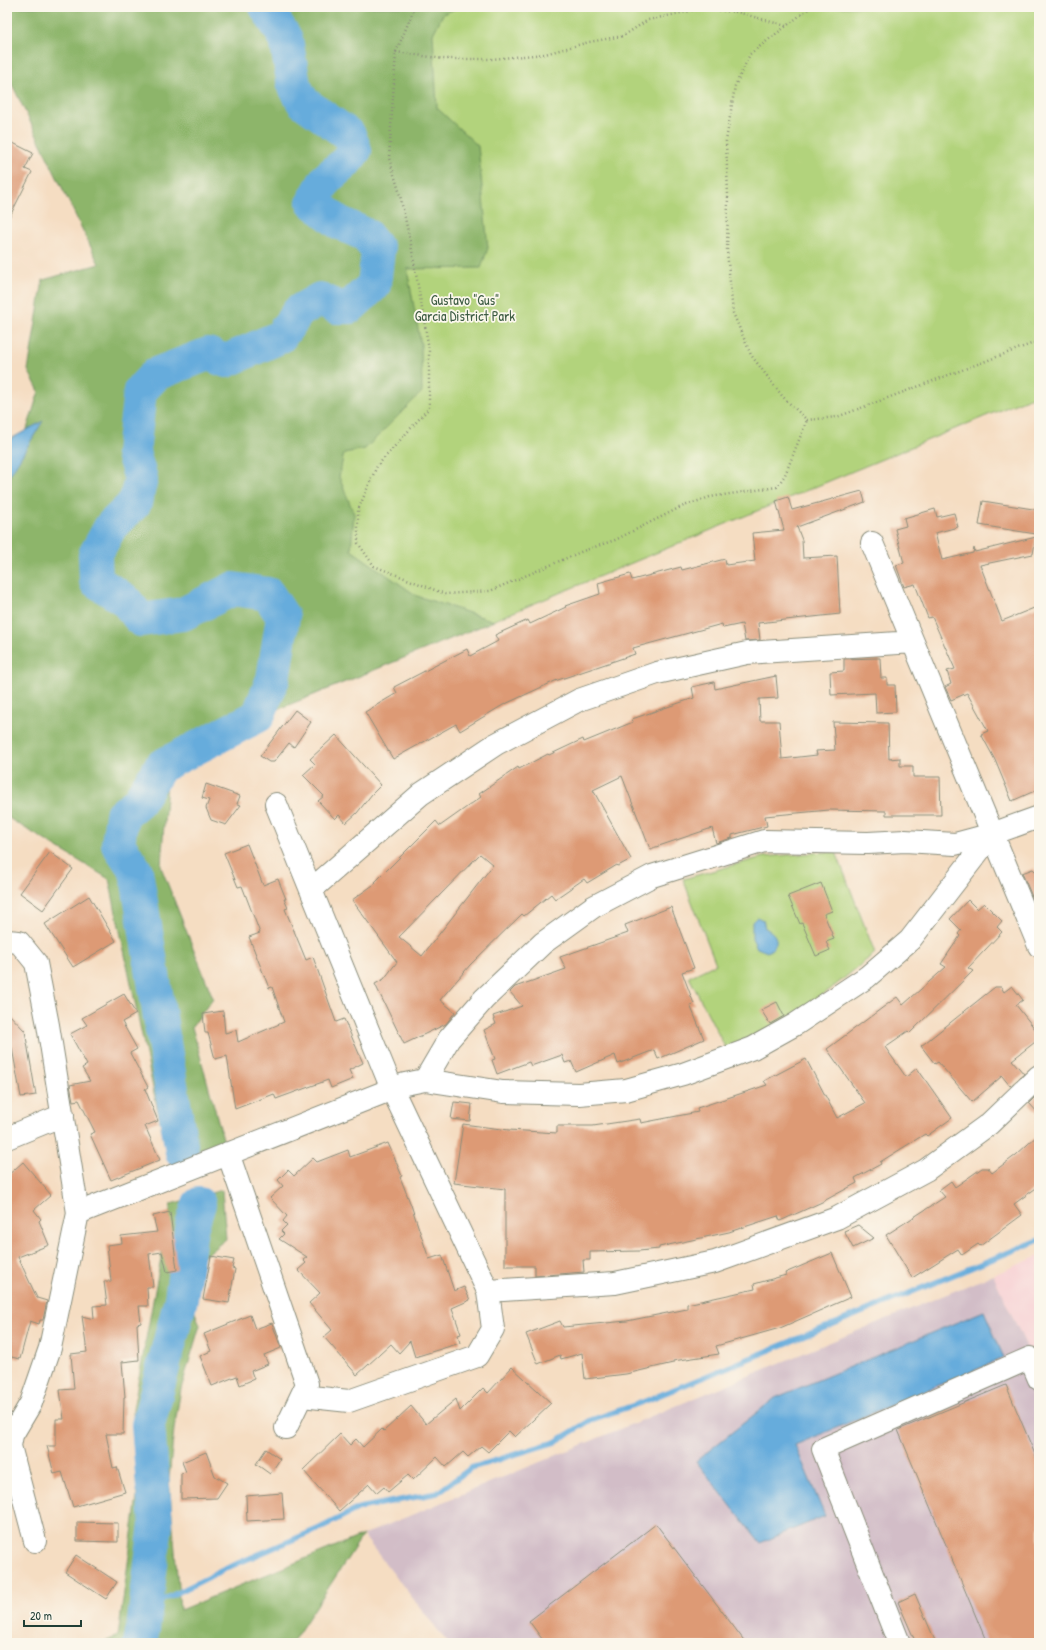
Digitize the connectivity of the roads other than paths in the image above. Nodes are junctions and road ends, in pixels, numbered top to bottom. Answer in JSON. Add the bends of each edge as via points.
{"nodes":[{"id":1,"x":872,"y":543,"type":"dead end"},
{"id":2,"x":913,"y":642,"type":"junction"},
{"id":3,"x":276,"y":804,"type":"dead end"},
{"id":4,"x":1039,"y":817,"type":"edge"},
{"id":5,"x":992,"y":834,"type":"junction"},
{"id":6,"x":311,"y":890,"type":"junction"},
{"id":7,"x":7,"y":941,"type":"edge"},
{"id":8,"x":1039,"y":946,"type":"edge"},
{"id":9,"x":1039,"y":1076,"type":"edge"},
{"id":10,"x":425,"y":1080,"type":"junction"},
{"id":11,"x":392,"y":1089,"type":"junction"},
{"id":12,"x":63,"y":1114,"type":"junction"},
{"id":13,"x":7,"y":1138,"type":"edge"},
{"id":14,"x":228,"y":1153,"type":"junction"},
{"id":15,"x":78,"y":1213,"type":"junction"},
{"id":16,"x":488,"y":1291,"type":"junction"},
{"id":17,"x":1039,"y":1379,"type":"edge"},
{"id":18,"x":302,"y":1396,"type":"junction"},
{"id":19,"x":286,"y":1428,"type":"dead end"},
{"id":20,"x":9,"y":1435,"type":"edge"},
{"id":21,"x":35,"y":1541,"type":"dead end"},
{"id":22,"x":899,"y":1643,"type":"edge"}],
"edges":[{"from":1,"to":2,"type":"lane"},
{"from":2,"to":5,"type":"lane"},
{"from":2,"to":6,"type":"lane","via":[[747,653],[657,672],[579,700],[496,744],[421,794]]},
{"from":3,"to":6,"type":"lane"},
{"from":4,"to":5,"type":"lane"},
{"from":5,"to":8,"type":"lane"},
{"from":5,"to":10,"type":"lane","via":[[955,844],[905,841],[764,841],[652,876],[593,907],[543,943],[484,999],[449,1039]]},
{"from":5,"to":10,"type":"lane","via":[[910,940],[867,977],[796,1024],[753,1048],[683,1074],[618,1091],[579,1094],[503,1092]]},
{"from":6,"to":11,"type":"lane"},
{"from":7,"to":12,"type":"lane","via":[[19,942],[36,963]]},
{"from":9,"to":16,"type":"lane","via":[[990,1124],[926,1170],[837,1218],[715,1262],[615,1283]]},
{"from":10,"to":11,"type":"lane"},
{"from":11,"to":14,"type":"lane"},
{"from":11,"to":16,"type":"lane"},
{"from":12,"to":13,"type":"lane"},
{"from":12,"to":15,"type":"lane"},
{"from":14,"to":15,"type":"lane"},
{"from":14,"to":18,"type":"lane","via":[[308,1384]]},
{"from":15,"to":20,"type":"lane","via":[[50,1348],[31,1403]]},
{"from":16,"to":18,"type":"lane","via":[[493,1329],[477,1356],[350,1401]]},
{"from":17,"to":22,"type":"lane","via":[[1030,1358],[823,1449]]},
{"from":18,"to":19,"type":"lane"},
{"from":20,"to":21,"type":"lane"}]}
